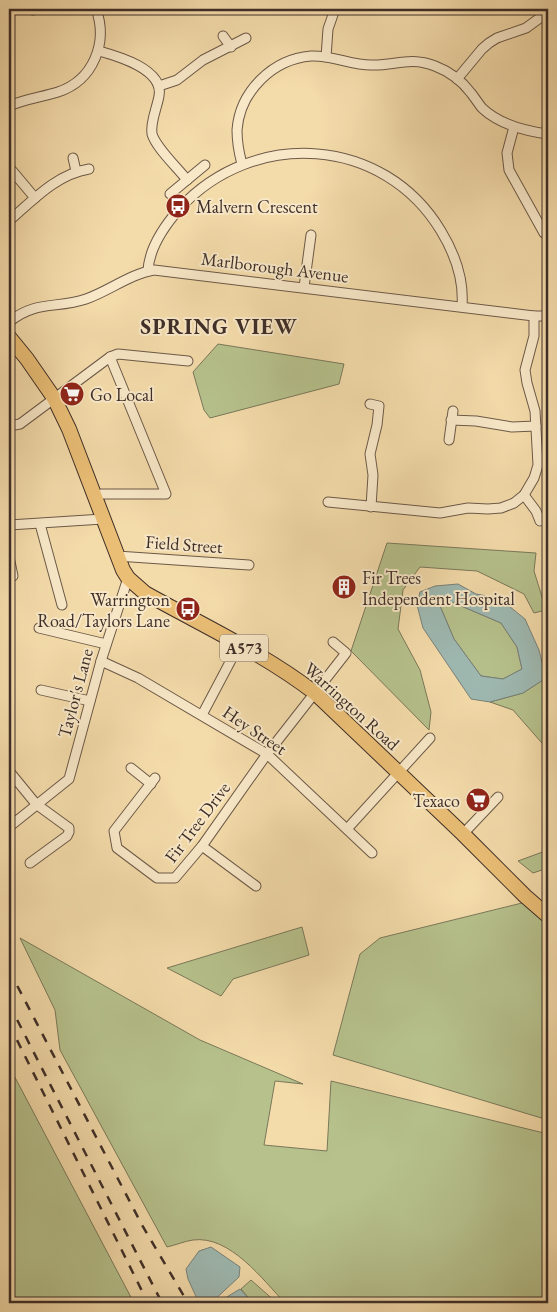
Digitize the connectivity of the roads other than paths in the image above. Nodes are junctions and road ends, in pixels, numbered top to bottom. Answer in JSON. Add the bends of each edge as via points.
{"nodes":[{"id":1,"x":96,"y":9,"type":"edge"},
{"id":2,"x":335,"y":9,"type":"edge"},
{"id":3,"x":548,"y":12,"type":"edge"},
{"id":4,"x":223,"y":36,"type":"dead end"},
{"id":5,"x":246,"y":38,"type":"dead end"},
{"id":6,"x":231,"y":47,"type":"junction"},
{"id":7,"x":99,"y":51,"type":"junction"},
{"id":8,"x":326,"y":57,"type":"junction"},
{"id":9,"x":456,"y":79,"type":"junction"},
{"id":10,"x":159,"y":86,"type":"junction"},
{"id":11,"x":9,"y":106,"type":"edge"},
{"id":12,"x":514,"y":127,"type":"junction"},
{"id":13,"x":548,"y":134,"type":"edge"},
{"id":14,"x":73,"y":158,"type":"dead end"},
{"id":15,"x":242,"y":164,"type":"junction"},
{"id":16,"x":205,"y":165,"type":"dead end"},
{"id":17,"x":9,"y":167,"type":"edge"},
{"id":18,"x":89,"y":169,"type":"dead end"},
{"id":19,"x":76,"y":171,"type":"junction"},
{"id":20,"x":187,"y":180,"type":"junction"},
{"id":21,"x":170,"y":194,"type":"dead end"},
{"id":22,"x":35,"y":198,"type":"junction"},
{"id":23,"x":9,"y":221,"type":"edge"},
{"id":24,"x":544,"y":233,"type":"dead end"},
{"id":25,"x":311,"y":235,"type":"dead end"},
{"id":26,"x":148,"y":271,"type":"junction"},
{"id":27,"x":304,"y":287,"type":"junction"},
{"id":28,"x":462,"y":306,"type":"junction"},
{"id":29,"x":534,"y":316,"type":"junction"},
{"id":30,"x":548,"y":316,"type":"edge"},
{"id":31,"x":9,"y":322,"type":"edge"},
{"id":32,"x":9,"y":337,"type":"edge"},
{"id":33,"x":110,"y":357,"type":"junction"},
{"id":34,"x":188,"y":361,"type":"dead end"},
{"id":35,"x":54,"y":398,"type":"junction"},
{"id":36,"x":379,"y":406,"type":"dead end"},
{"id":37,"x":9,"y":426,"type":"edge"},
{"id":38,"x":536,"y":426,"type":"junction"},
{"id":39,"x":449,"y":440,"type":"dead end"},
{"id":40,"x":524,"y":495,"type":"junction"},
{"id":41,"x":94,"y":496,"type":"junction"},
{"id":42,"x":328,"y":502,"type":"dead end"},
{"id":43,"x":371,"y":507,"type":"junction"},
{"id":44,"x":102,"y":519,"type":"junction"},
{"id":45,"x":540,"y":521,"type":"dead end"},
{"id":46,"x":40,"y":524,"type":"junction"},
{"id":47,"x":9,"y":525,"type":"edge"},
{"id":48,"x":117,"y":556,"type":"junction"},
{"id":49,"x":9,"y":557,"type":"edge"},
{"id":50,"x":249,"y":565,"type":"dead end"},
{"id":51,"x":13,"y":576,"type":"dead end"},
{"id":52,"x":128,"y":578,"type":"junction"},
{"id":53,"x":62,"y":605,"type":"dead end"},
{"id":54,"x":39,"y":628,"type":"dead end"},
{"id":55,"x":332,"y":642,"type":"dead end"},
{"id":56,"x":106,"y":644,"type":"junction"},
{"id":57,"x":239,"y":645,"type":"junction"},
{"id":58,"x":100,"y":661,"type":"junction"},
{"id":59,"x":41,"y":690,"type":"dead end"},
{"id":60,"x":314,"y":693,"type":"junction"},
{"id":61,"x":90,"y":701,"type":"junction"},
{"id":62,"x":202,"y":715,"type":"junction"},
{"id":63,"x":430,"y":738,"type":"dead end"},
{"id":64,"x":267,"y":754,"type":"junction"},
{"id":65,"x":131,"y":768,"type":"dead end"},
{"id":66,"x":9,"y":772,"type":"edge"},
{"id":67,"x":399,"y":774,"type":"junction"},
{"id":68,"x":498,"y":797,"type":"dead end"},
{"id":69,"x":36,"y":804,"type":"junction"},
{"id":70,"x":9,"y":827,"type":"edge"},
{"id":71,"x":348,"y":829,"type":"junction"},
{"id":72,"x":463,"y":834,"type":"junction"},
{"id":73,"x":202,"y":846,"type":"junction"},
{"id":74,"x":372,"y":853,"type":"dead end"},
{"id":75,"x":30,"y":863,"type":"dead end"},
{"id":76,"x":256,"y":886,"type":"dead end"},
{"id":77,"x":548,"y":916,"type":"edge"}],
"edges":[{"from":1,"to":7,"type":"street","via":[[100,22]]},
{"from":2,"to":8,"type":"street","via":[[328,29]]},
{"from":3,"to":9,"type":"street","via":[[526,28],[489,43]]},
{"from":4,"to":6,"type":"street"},
{"from":5,"to":6,"type":"street"},
{"from":6,"to":10,"type":"street","via":[[203,60],[177,80]]},
{"from":7,"to":10,"type":"street","via":[[137,64]]},
{"from":7,"to":11,"type":"street","via":[[85,74],[67,88]]},
{"from":8,"to":9,"type":"street","via":[[372,65],[419,62],[437,67]]},
{"from":8,"to":15,"type":"street","via":[[293,60],[272,69],[257,82],[247,98],[238,124],[237,140]]},
{"from":9,"to":12,"type":"street","via":[[488,113]]},
{"from":10,"to":20,"type":"street","via":[[152,134]]},
{"from":12,"to":13,"type":"street"},
{"from":12,"to":24,"type":"street","via":[[507,153],[510,170],[542,221]]},
{"from":14,"to":19,"type":"street"},
{"from":15,"to":26,"type":"street","via":[[208,182],[173,216],[155,244]]},
{"from":15,"to":28,"type":"street","via":[[275,155],[306,153],[353,160],[378,171],[428,210],[446,238],[462,285]]},
{"from":16,"to":20,"type":"street"},
{"from":17,"to":22,"type":"street"},
{"from":18,"to":19,"type":"street"},
{"from":19,"to":22,"type":"street"},
{"from":20,"to":21,"type":"street"},
{"from":22,"to":23,"type":"street"},
{"from":25,"to":27,"type":"street"},
{"from":26,"to":27,"type":"street","name":"Marlborough Avenue"},
{"from":26,"to":31,"type":"street","name":"Marlborough Avenue","via":[[85,300],[27,310]]},
{"from":27,"to":28,"type":"street","name":"Marlborough Avenue"},
{"from":28,"to":29,"type":"street","name":"Marlborough Avenue"},
{"from":29,"to":30,"type":"street","name":"Marlborough Avenue"},
{"from":29,"to":38,"type":"street","via":[[534,336],[525,370]]},
{"from":32,"to":35,"type":"main road","name":"Warrington Road","number":"A573"},
{"from":33,"to":34,"type":"street","via":[[126,353]]},
{"from":33,"to":35,"type":"street"},
{"from":33,"to":41,"type":"street","via":[[166,494]]},
{"from":35,"to":37,"type":"street","via":[[20,424]]},
{"from":35,"to":41,"type":"main road","name":"Warrington Road","number":"A573"},
{"from":36,"to":43,"type":"street","via":[[370,454],[373,475]]},
{"from":38,"to":39,"type":"street","via":[[512,427],[452,416]]},
{"from":38,"to":40,"type":"street","via":[[538,465]]},
{"from":40,"to":43,"type":"street","via":[[508,506],[488,510],[468,508],[430,512]]},
{"from":40,"to":45,"type":"street"},
{"from":41,"to":44,"type":"main road","name":"Warrington Road","number":"A573"},
{"from":42,"to":43,"type":"street"},
{"from":44,"to":46,"type":"street"},
{"from":44,"to":48,"type":"main road","name":"Warrington Road","number":"A573"},
{"from":46,"to":47,"type":"street"},
{"from":46,"to":53,"type":"street"},
{"from":48,"to":50,"type":"street","name":"Field Street"},
{"from":48,"to":52,"type":"main road","name":"Warrington Road","number":"A573"},
{"from":49,"to":51,"type":"street"},
{"from":52,"to":56,"type":"street","name":"Taylor's Lane"},
{"from":52,"to":57,"type":"main road","name":"Warrington Road","number":"A573","via":[[145,593]]},
{"from":54,"to":56,"type":"street"},
{"from":55,"to":60,"type":"street","name":"Fir Tree Drive","via":[[346,653]]},
{"from":56,"to":58,"type":"street","name":"Taylor's Lane"},
{"from":57,"to":60,"type":"main road","name":"Warrington Road","number":"A573","via":[[297,679]]},
{"from":57,"to":62,"type":"street"},
{"from":58,"to":61,"type":"street","name":"Taylor's Lane"},
{"from":58,"to":62,"type":"street","name":"Hey Street","via":[[138,678]]},
{"from":59,"to":61,"type":"street"},
{"from":60,"to":64,"type":"street","name":"Fir Tree Drive"},
{"from":60,"to":67,"type":"main road","name":"Warrington Road","number":"A573"},
{"from":61,"to":69,"type":"street","name":"Taylor's Lane","via":[[69,779]]},
{"from":62,"to":64,"type":"street","name":"Hey Street"},
{"from":63,"to":67,"type":"street"},
{"from":64,"to":71,"type":"street","name":"Hey Street"},
{"from":64,"to":73,"type":"street","name":"Fir Tree Drive"},
{"from":65,"to":73,"type":"street","name":"Fir Tree Drive","via":[[153,781],[114,831],[117,848],[157,878],[175,878]]},
{"from":66,"to":69,"type":"street"},
{"from":67,"to":71,"type":"street"},
{"from":67,"to":72,"type":"main road","name":"Warrington Road","number":"A573"},
{"from":68,"to":72,"type":"street"},
{"from":69,"to":70,"type":"street","name":"Taylor's Lane"},
{"from":69,"to":75,"type":"street","via":[[70,832]]},
{"from":71,"to":74,"type":"street","name":"Hey Street"},
{"from":72,"to":77,"type":"main road","name":"Warrington Road","number":"A573"},
{"from":73,"to":76,"type":"street"}]}
